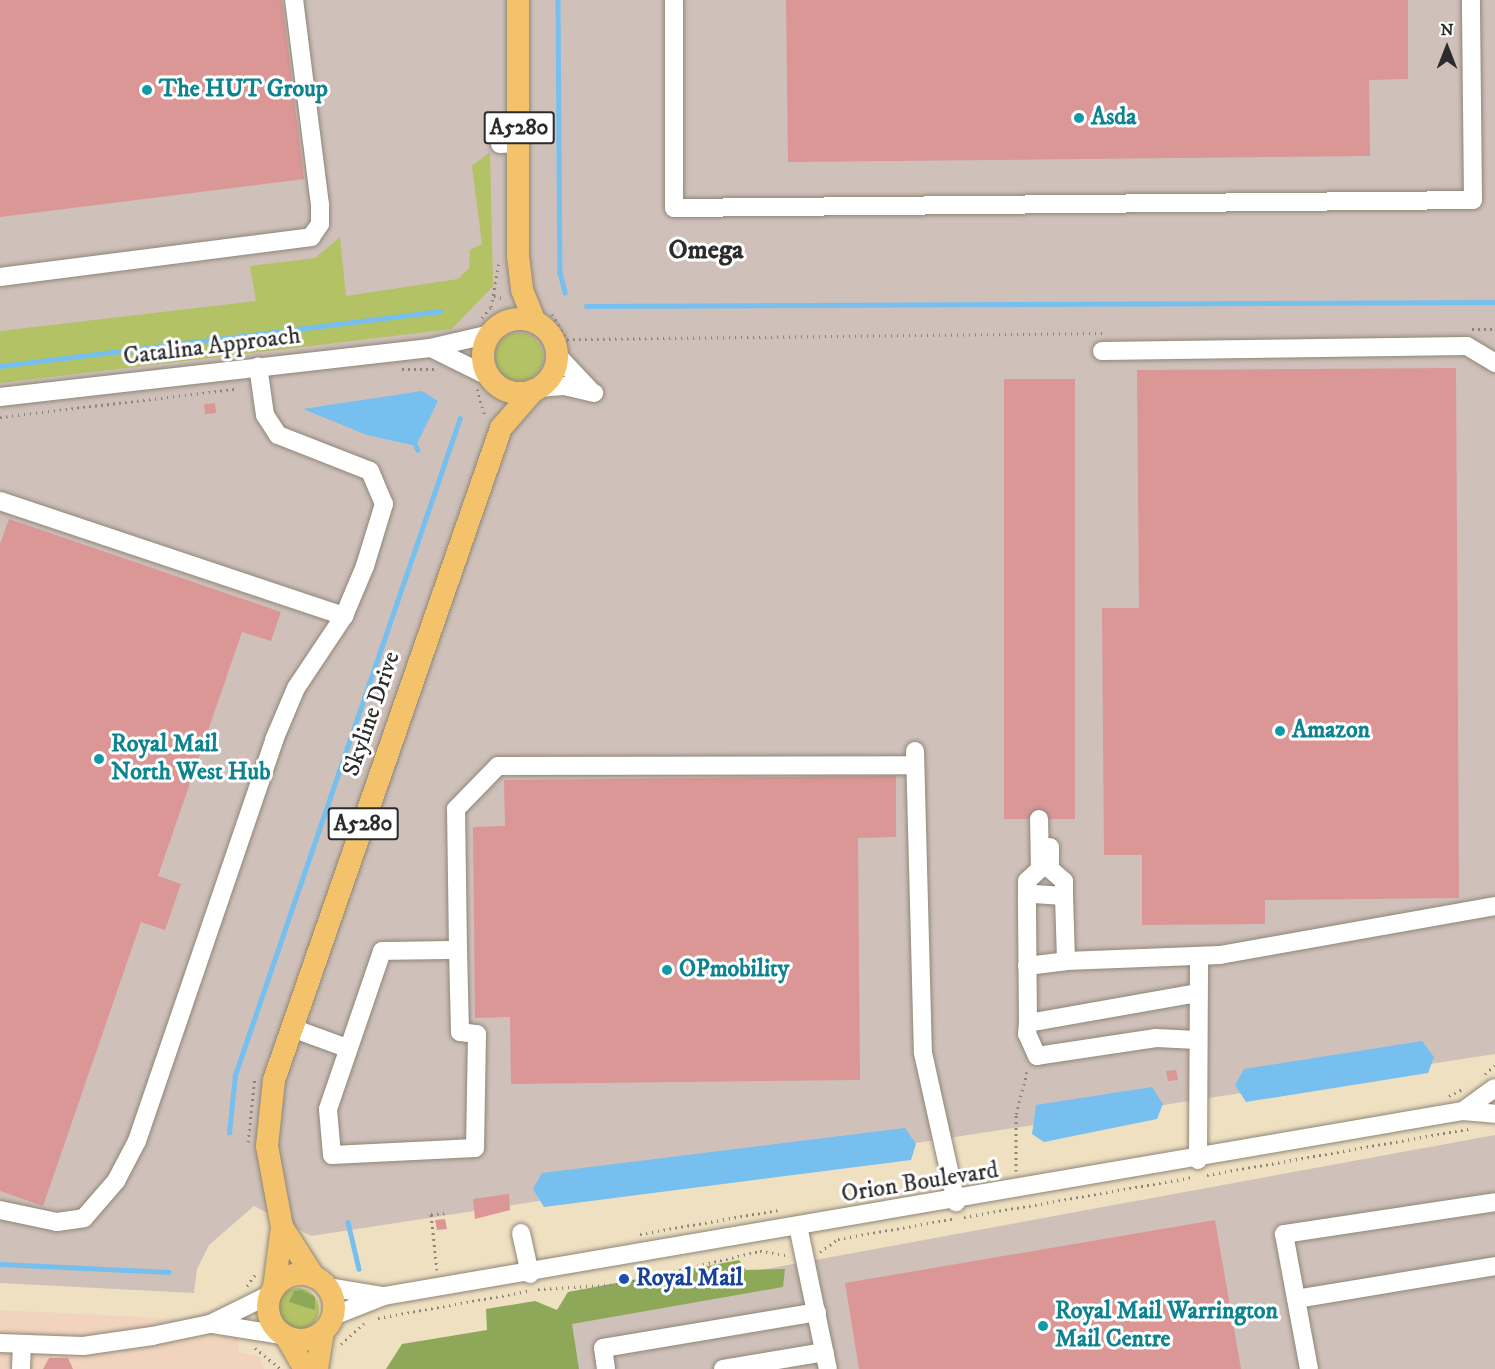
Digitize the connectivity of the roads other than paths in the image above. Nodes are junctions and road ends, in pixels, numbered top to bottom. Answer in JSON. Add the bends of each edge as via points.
{"nodes":[{"id":1,"x":294,"y":0,"type":"edge"},
{"id":2,"x":518,"y":0,"type":"edge"},
{"id":3,"x":674,"y":0,"type":"edge"},
{"id":4,"x":1471,"y":0,"type":"edge"},
{"id":5,"x":509,"y":256,"type":"junction"},
{"id":6,"x":0,"y":277,"type":"edge"},
{"id":7,"x":535,"y":322,"type":"junction"},
{"id":8,"x":487,"y":328,"type":"junction"},
{"id":9,"x":562,"y":347,"type":"junction"},
{"id":10,"x":430,"y":348,"type":"junction"},
{"id":11,"x":1102,"y":351,"type":"dead end"},
{"id":12,"x":1495,"y":363,"type":"edge"},
{"id":13,"x":258,"y":366,"type":"junction"},
{"id":14,"x":491,"y":379,"type":"junction"},
{"id":15,"x":535,"y":389,"type":"junction"},
{"id":16,"x":0,"y":397,"type":"edge"},
{"id":17,"x":501,"y":428,"type":"junction"},
{"id":18,"x":0,"y":501,"type":"edge"},
{"id":19,"x":344,"y":616,"type":"junction"},
{"id":20,"x":1064,"y":896,"type":"junction"},
{"id":21,"x":1027,"y":898,"type":"junction"},
{"id":22,"x":1495,"y":906,"type":"edge"},
{"id":23,"x":458,"y":950,"type":"junction"},
{"id":24,"x":1200,"y":957,"type":"junction"},
{"id":25,"x":1066,"y":961,"type":"junction"},
{"id":26,"x":1027,"y":966,"type":"junction"},
{"id":27,"x":1198,"y":993,"type":"junction"},
{"id":28,"x":1028,"y":1023,"type":"junction"},
{"id":29,"x":292,"y":1028,"type":"junction"},
{"id":30,"x":1197,"y":1040,"type":"junction"},
{"id":31,"x":347,"y":1048,"type":"junction"},
{"id":32,"x":1495,"y":1088,"type":"edge"},
{"id":33,"x":1463,"y":1112,"type":"junction"},
{"id":34,"x":1495,"y":1114,"type":"edge"},
{"id":35,"x":1198,"y":1160,"type":"junction"},
{"id":36,"x":956,"y":1202,"type":"junction"},
{"id":37,"x":1495,"y":1202,"type":"edge"},
{"id":38,"x":0,"y":1210,"type":"edge"},
{"id":39,"x":798,"y":1226,"type":"junction"},
{"id":40,"x":282,"y":1227,"type":"junction"},
{"id":41,"x":521,"y":1233,"type":"dead end"},
{"id":42,"x":1495,"y":1266,"type":"edge"},
{"id":43,"x":530,"y":1274,"type":"junction"},
{"id":44,"x":320,"y":1282,"type":"junction"},
{"id":45,"x":272,"y":1291,"type":"junction"},
{"id":46,"x":384,"y":1296,"type":"junction"},
{"id":47,"x":1296,"y":1299,"type":"junction"},
{"id":48,"x":817,"y":1312,"type":"junction"},
{"id":49,"x":210,"y":1324,"type":"junction"},
{"id":50,"x":332,"y":1332,"type":"junction"},
{"id":51,"x":285,"y":1336,"type":"junction"},
{"id":52,"x":0,"y":1343,"type":"edge"},
{"id":53,"x":22,"y":1344,"type":"junction"},
{"id":54,"x":826,"y":1361,"type":"edge"},
{"id":55,"x":21,"y":1369,"type":"edge"},
{"id":56,"x":305,"y":1369,"type":"edge"},
{"id":57,"x":317,"y":1369,"type":"edge"},
{"id":58,"x":606,"y":1369,"type":"edge"},
{"id":59,"x":723,"y":1369,"type":"edge"},
{"id":60,"x":1309,"y":1369,"type":"edge"}],
"edges":[{"from":1,"to":6,"type":"street","via":[[320,205],[320,224],[311,237]]},
{"from":2,"to":5,"type":"main road","number":"A5280","via":[[509,144]]},
{"from":3,"to":4,"type":"street","via":[[674,208],[1473,200]]},
{"from":5,"to":7,"type":"main road","number":"A5280"},
{"from":5,"to":8,"type":"main road","number":"A5280"},
{"from":7,"to":8,"type":"main road","via":[[516,319]]},
{"from":7,"to":9,"type":"main road","number":"A5280"},
{"from":8,"to":10,"type":"street","name":"Catalina Approach"},
{"from":8,"to":14,"type":"main road","number":"A5280","via":[[483,354]]},
{"from":9,"to":15,"type":"main road","number":"A5280","via":[[553,373]]},
{"from":9,"to":15,"type":"street","via":[[594,393],[564,386]]},
{"from":10,"to":13,"type":"street","name":"Catalina Approach"},
{"from":10,"to":14,"type":"street"},
{"from":11,"to":12,"type":"street","via":[[1467,346]]},
{"from":13,"to":16,"type":"street","name":"Catalina Approach"},
{"from":13,"to":19,"type":"street","via":[[265,415],[278,435],[370,471],[384,504]]},
{"from":14,"to":15,"type":"main road","via":[[514,392]]},
{"from":14,"to":17,"type":"main road","name":"Skyline Drive","number":"A5280"},
{"from":15,"to":17,"type":"main road","name":"Skyline Drive","number":"A5280"},
{"from":17,"to":29,"type":"main road","name":"Skyline Drive","number":"A5280"},
{"from":18,"to":19,"type":"street"},
{"from":19,"to":38,"type":"street","via":[[296,688],[274,740],[136,1141],[116,1181],[84,1218],[57,1222]]},
{"from":20,"to":21,"type":"street","via":[[1034,894]]},
{"from":20,"to":21,"type":"street","via":[[1064,881],[1050,869],[1044,818],[1040,869],[1027,881]]},
{"from":20,"to":25,"type":"street"},
{"from":21,"to":26,"type":"street"},
{"from":22,"to":24,"type":"street"},
{"from":23,"to":31,"type":"street","via":[[382,951]]},
{"from":23,"to":31,"type":"street","via":[[460,1032],[477,1034],[475,1148],[332,1155],[328,1109]]},
{"from":23,"to":36,"type":"street","via":[[456,809],[498,766],[915,758],[923,1053]]},
{"from":24,"to":25,"type":"street"},
{"from":24,"to":27,"type":"street"},
{"from":25,"to":26,"type":"street"},
{"from":26,"to":28,"type":"street"},
{"from":27,"to":28,"type":"street"},
{"from":27,"to":30,"type":"street"},
{"from":28,"to":30,"type":"street","via":[[1031,1052],[1058,1055],[1156,1038]]},
{"from":29,"to":31,"type":"street"},
{"from":29,"to":40,"type":"main road","name":"Skyline Drive","number":"A5280","via":[[266,1121]]},
{"from":30,"to":35,"type":"street"},
{"from":32,"to":33,"type":"street","name":"Orion Boulevard"},
{"from":33,"to":34,"type":"street","name":"Orion Boulevard"},
{"from":33,"to":35,"type":"street","name":"Orion Boulevard"},
{"from":35,"to":36,"type":"street","name":"Orion Boulevard"},
{"from":36,"to":39,"type":"street","name":"Orion Boulevard"},
{"from":37,"to":47,"type":"street","via":[[1284,1234]]},
{"from":39,"to":43,"type":"street","name":"Orion Boulevard"},
{"from":39,"to":48,"type":"street"},
{"from":40,"to":44,"type":"main road","name":"Skyline Drive","number":"A5280"},
{"from":40,"to":45,"type":"main road","name":"Skyline Drive","number":"A5280"},
{"from":41,"to":43,"type":"street"},
{"from":42,"to":47,"type":"street"},
{"from":43,"to":46,"type":"street","name":"Orion Boulevard"},
{"from":44,"to":45,"type":"main road","via":[[292,1275]]},
{"from":44,"to":46,"type":"street","name":"Orion Boulevard"},
{"from":44,"to":50,"type":"main road","number":"A5280"},
{"from":45,"to":49,"type":"street"},
{"from":45,"to":51,"type":"main road","number":"A5280","via":[[269,1316]]},
{"from":46,"to":50,"type":"street","name":"Orion Boulevard"},
{"from":47,"to":60,"type":"street"},
{"from":48,"to":54,"type":"street"},
{"from":48,"to":58,"type":"street","via":[[603,1348]]},
{"from":49,"to":51,"type":"street"},
{"from":49,"to":53,"type":"street","via":[[105,1343]]},
{"from":50,"to":51,"type":"main road","via":[[306,1340]]},
{"from":50,"to":57,"type":"main road","number":"A5280"},
{"from":51,"to":56,"type":"main road","number":"A5280"},
{"from":52,"to":53,"type":"street"},
{"from":53,"to":55,"type":"street"},
{"from":54,"to":59,"type":"street"}]}
